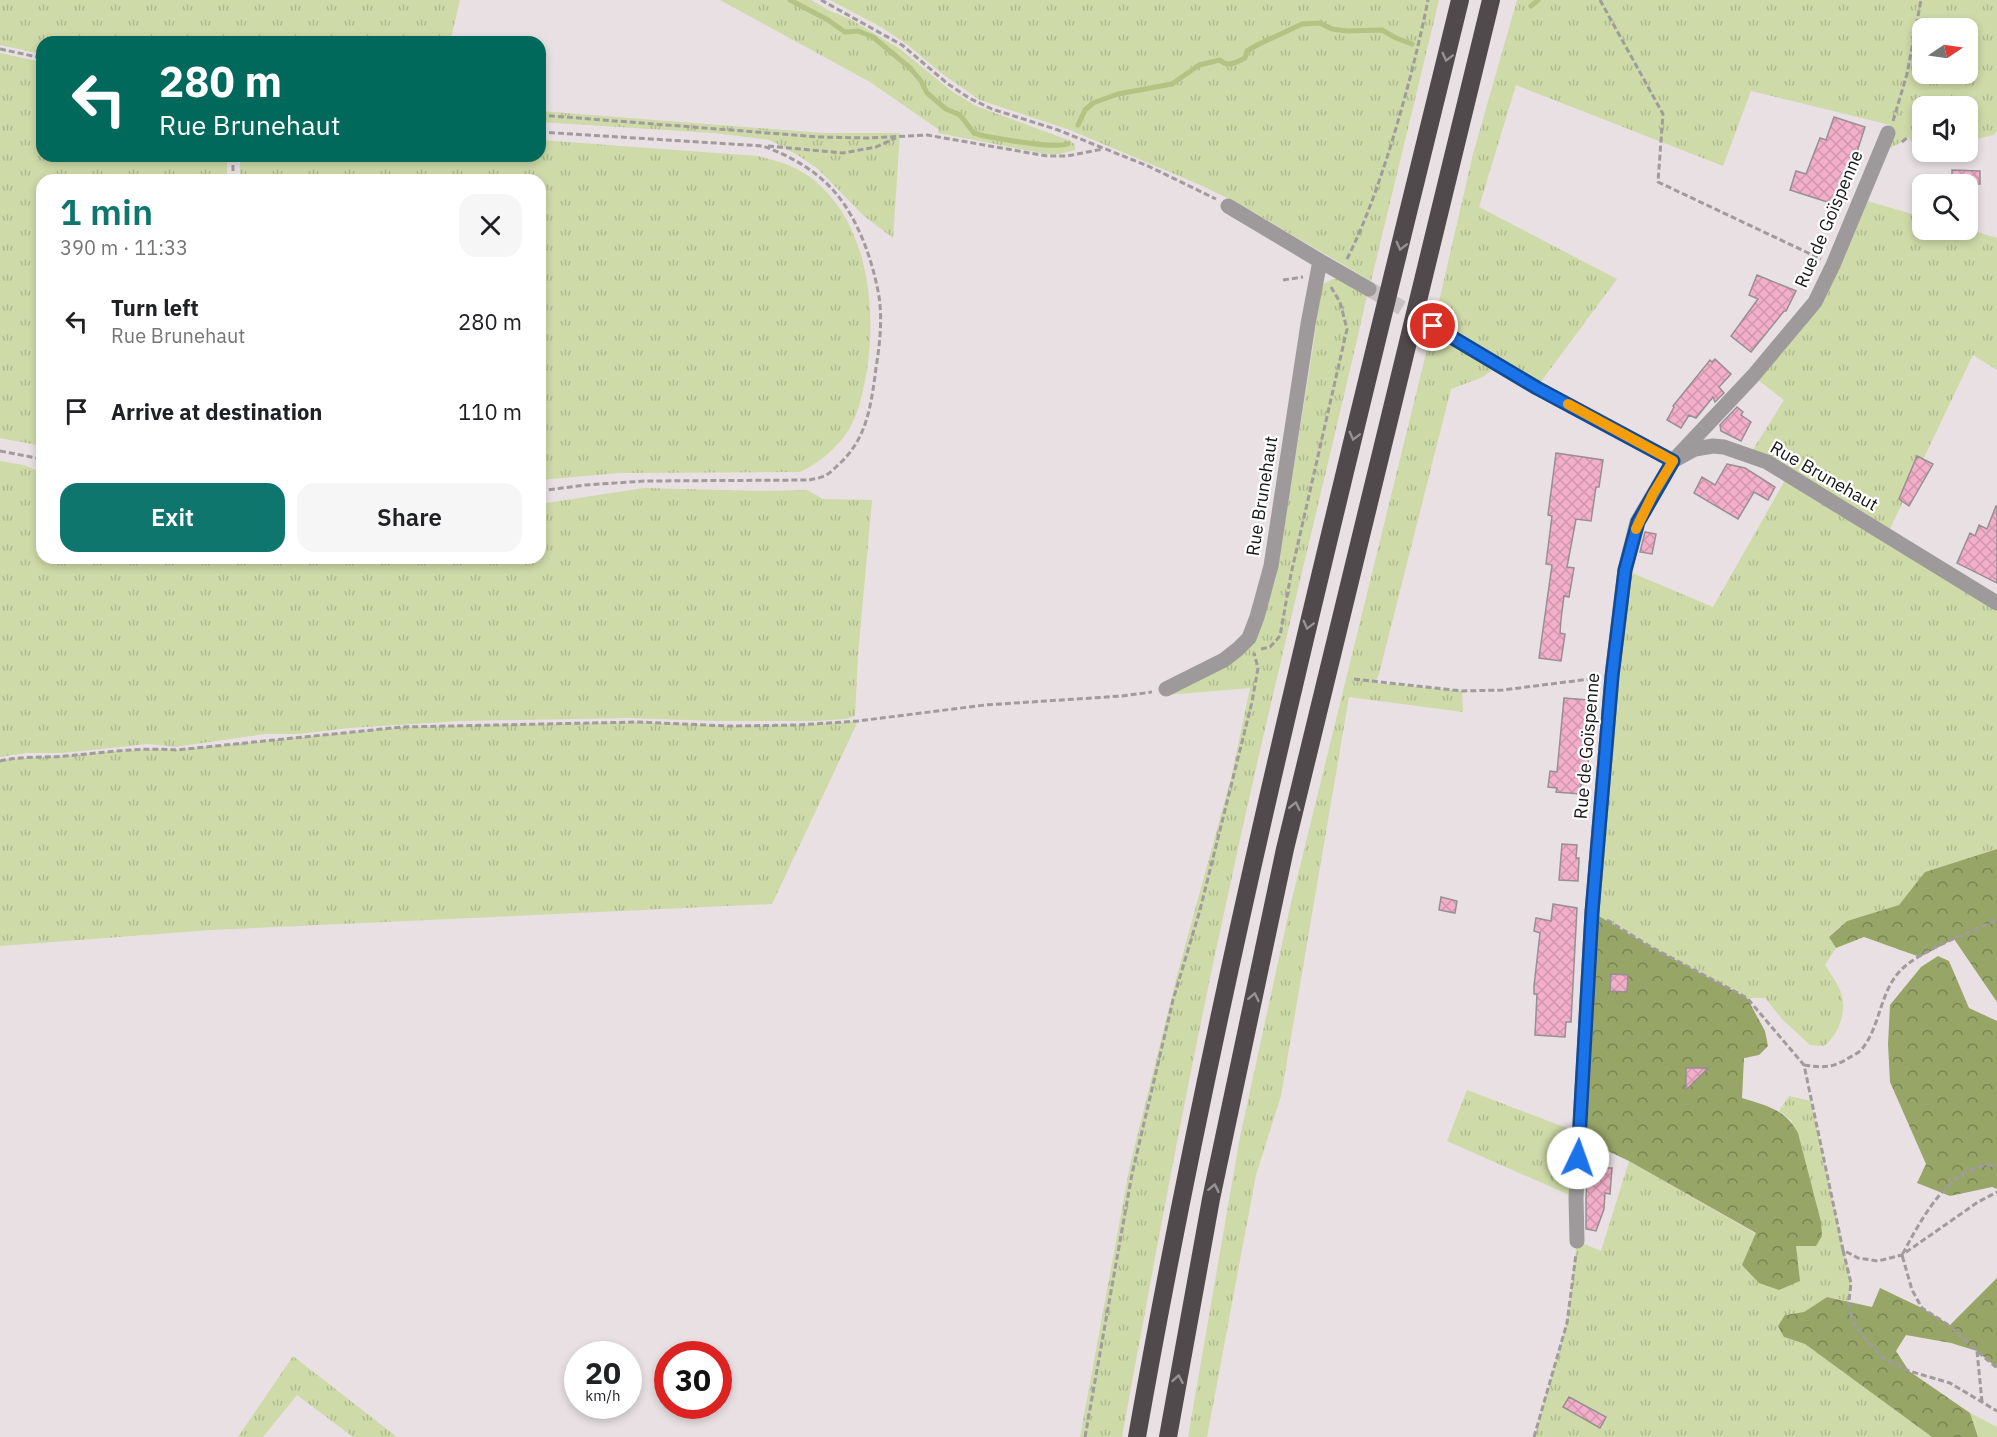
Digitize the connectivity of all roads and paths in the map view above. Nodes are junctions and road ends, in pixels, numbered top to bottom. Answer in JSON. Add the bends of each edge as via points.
{"nodes":[{"id":1,"x":821,"y":0,"type":"edge"},
{"id":2,"x":1428,"y":0,"type":"edge"},
{"id":3,"x":1461,"y":0,"type":"edge"},
{"id":4,"x":1491,"y":0,"type":"edge"},
{"id":5,"x":1600,"y":0,"type":"edge"},
{"id":6,"x":1921,"y":0,"type":"edge"},
{"id":7,"x":0,"y":49,"type":"edge"},
{"id":8,"x":36,"y":57,"type":"edge"},
{"id":9,"x":546,"y":115,"type":"edge"},
{"id":10,"x":546,"y":132,"type":"edge"},
{"id":11,"x":1888,"y":133,"type":"joint"},
{"id":12,"x":900,"y":136,"type":"junction"},
{"id":13,"x":763,"y":146,"type":"junction"},
{"id":14,"x":1103,"y":149,"type":"junction"},
{"id":15,"x":1228,"y":206,"type":"joint"},
{"id":16,"x":1320,"y":261,"type":"junction"},
{"id":17,"x":1833,"y":265,"type":"junction"},
{"id":18,"x":1341,"y":272,"type":"junction"},
{"id":19,"x":1370,"y":289,"type":"tunnel mouth"},
{"id":20,"x":1433,"y":326,"type":"tunnel mouth"},
{"id":21,"x":0,"y":451,"type":"edge"},
{"id":22,"x":36,"y":458,"type":"edge"},
{"id":23,"x":1673,"y":461,"type":"junction"},
{"id":24,"x":546,"y":490,"type":"edge"},
{"id":25,"x":1997,"y":603,"type":"edge"},
{"id":26,"x":1250,"y":640,"type":"junction"},
{"id":27,"x":1612,"y":676,"type":"junction"},
{"id":28,"x":1354,"y":680,"type":"dead end"},
{"id":29,"x":1166,"y":689,"type":"joint"},
{"id":30,"x":0,"y":761,"type":"edge"},
{"id":31,"x":1592,"y":912,"type":"junction"},
{"id":32,"x":1997,"y":920,"type":"edge"},
{"id":33,"x":1804,"y":1065,"type":"junction"},
{"id":34,"x":1997,"y":1165,"type":"edge"},
{"id":35,"x":1997,"y":1192,"type":"edge"},
{"id":36,"x":1577,"y":1240,"type":"joint"},
{"id":37,"x":1843,"y":1250,"type":"junction"},
{"id":38,"x":1902,"y":1255,"type":"junction"},
{"id":39,"x":1977,"y":1351,"type":"junction"},
{"id":40,"x":1997,"y":1368,"type":"edge"},
{"id":41,"x":1982,"y":1402,"type":"junction"},
{"id":42,"x":1997,"y":1411,"type":"edge"},
{"id":43,"x":1084,"y":1437,"type":"edge"},
{"id":44,"x":1137,"y":1437,"type":"edge"},
{"id":45,"x":1168,"y":1437,"type":"edge"},
{"id":46,"x":1534,"y":1437,"type":"edge"}],
"edges":[{"from":1,"to":14,"type":"path","via":[[902,45],[969,98]]},
{"from":2,"to":18,"type":"path","via":[[1419,45],[1371,209]]},
{"from":3,"to":44,"type":"highway","one_way":true,"via":[[1257,844],[1185,1180]]},
{"from":45,"to":4,"type":"highway","one_way":true,"via":[[1211,1199],[1286,849]]},
{"from":5,"to":17,"type":"path","via":[[1663,114],[1658,182]]},
{"from":6,"to":11,"type":"path","via":[[1908,74]]},
{"from":7,"to":8,"type":"path"},
{"from":9,"to":12,"type":"path","via":[[819,137]]},
{"from":10,"to":13,"type":"path"},
{"from":11,"to":17,"type":"street","name":"Rue de Goïspenne"},
{"from":12,"to":13,"type":"path","via":[[876,147],[843,153]]},
{"from":12,"to":14,"type":"path","via":[[927,135],[1047,156]]},
{"from":13,"to":24,"type":"path","via":[[802,164],[832,189],[866,245],[880,316],[870,413],[863,433],[848,456],[827,475],[809,480],[646,481]]},
{"from":14,"to":15,"type":"path","via":[[1173,177]]},
{"from":15,"to":16,"type":"street"},
{"from":16,"to":18,"type":"street"},
{"from":16,"to":26,"type":"street","name":"Rue Brunehaut","via":[[1271,566]]},
{"from":16,"to":26,"type":"path","via":[[1340,302],[1347,329],[1280,636],[1276,643],[1258,649]]},
{"from":17,"to":23,"type":"street","name":"Rue de Goïspenne","via":[[1802,319]]},
{"from":18,"to":19,"type":"street"},
{"from":20,"to":23,"type":"street","via":[[1537,388]]},
{"from":21,"to":22,"type":"path"},
{"from":23,"to":25,"type":"street","name":"Rue Brunehaut","via":[[1695,449],[1713,446],[1767,462]]},
{"from":23,"to":27,"type":"street","name":"Rue de Goïspenne","via":[[1638,522],[1625,570]]},
{"from":26,"to":29,"type":"street","name":"Rue Brunehaut","via":[[1224,660]]},
{"from":26,"to":43,"type":"path","via":[[1258,668],[1252,702],[1200,910],[1173,1000],[1132,1174]]},
{"from":27,"to":28,"type":"path","via":[[1503,690],[1462,691]]},
{"from":27,"to":31,"type":"street","name":"Rue de Goïspenne"},
{"from":29,"to":30,"type":"path","via":[[810,724],[638,722],[402,727],[176,750],[146,748]]},
{"from":31,"to":33,"type":"path","via":[[1748,998]]},
{"from":31,"to":36,"type":"street","name":"Rue de Goïspenne"},
{"from":32,"to":33,"type":"path","via":[[1900,970],[1888,987],[1862,1049],[1824,1069]]},
{"from":33,"to":37,"type":"path"},
{"from":34,"to":38,"type":"path","via":[[1963,1173],[1940,1194]]},
{"from":35,"to":38,"type":"path"},
{"from":36,"to":46,"type":"path","via":[[1567,1323]]},
{"from":37,"to":38,"type":"path","via":[[1858,1258],[1878,1261]]},
{"from":37,"to":41,"type":"path","via":[[1851,1283],[1852,1320],[1865,1339],[1883,1358],[1909,1371],[1950,1383]]},
{"from":38,"to":39,"type":"path","via":[[1912,1290],[1923,1308]]},
{"from":39,"to":40,"type":"path"},
{"from":39,"to":41,"type":"path"},
{"from":41,"to":42,"type":"path"}]}
